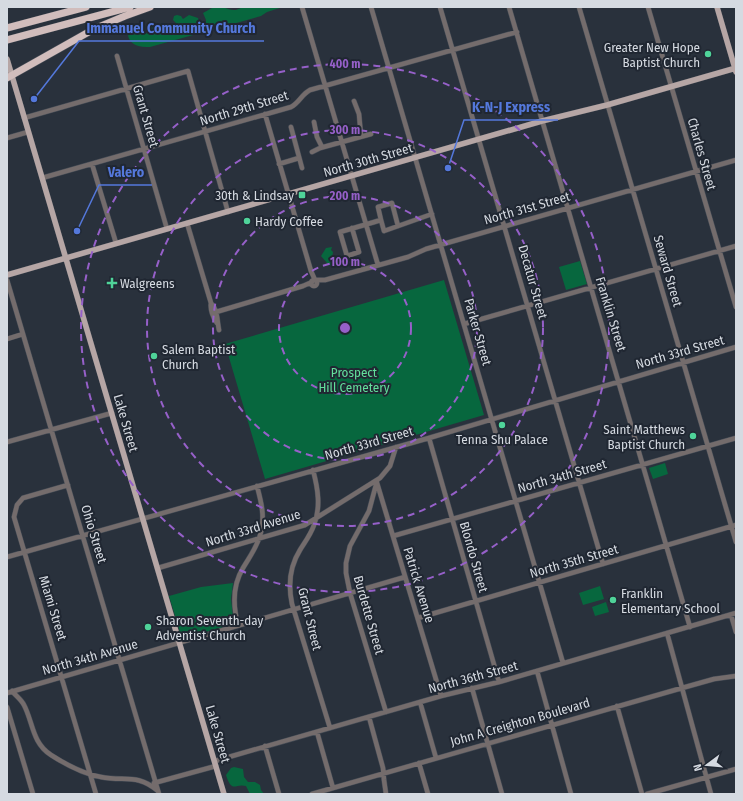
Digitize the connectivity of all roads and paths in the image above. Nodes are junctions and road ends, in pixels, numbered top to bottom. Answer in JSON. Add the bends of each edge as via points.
{"nodes":[{"id":1,"x":86,"y":7,"type":"edge"},
{"id":2,"x":130,"y":7,"type":"edge"},
{"id":3,"x":150,"y":7,"type":"edge"},
{"id":4,"x":302,"y":7,"type":"edge"},
{"id":5,"x":371,"y":7,"type":"edge"},
{"id":6,"x":440,"y":7,"type":"edge"},
{"id":7,"x":509,"y":7,"type":"edge"},
{"id":8,"x":579,"y":7,"type":"edge"},
{"id":9,"x":648,"y":7,"type":"edge"},
{"id":10,"x":717,"y":7,"type":"edge"},
{"id":11,"x":7,"y":28,"type":"edge"},
{"id":12,"x":517,"y":32,"type":"junction"},
{"id":13,"x":7,"y":40,"type":"edge"},
{"id":14,"x":453,"y":50,"type":"junction"},
{"id":15,"x":117,"y":56,"type":"dead end"},
{"id":16,"x":7,"y":60,"type":"edge"},
{"id":17,"x":389,"y":68,"type":"junction"},
{"id":18,"x":736,"y":70,"type":"edge"},
{"id":19,"x":10,"y":77,"type":"edge"},
{"id":20,"x":326,"y":86,"type":"junction"},
{"id":21,"x":671,"y":87,"type":"junction"},
{"id":22,"x":126,"y":89,"type":"junction"},
{"id":23,"x":354,"y":102,"type":"dead end"},
{"id":24,"x":608,"y":105,"type":"junction"},
{"id":25,"x":265,"y":114,"type":"junction"},
{"id":26,"x":24,"y":118,"type":"junction"},
{"id":27,"x":542,"y":121,"type":"junction"},
{"id":28,"x":314,"y":122,"type":"dead end"},
{"id":29,"x":291,"y":127,"type":"dead end"},
{"id":30,"x":206,"y":131,"type":"junction"},
{"id":31,"x":28,"y":132,"type":"junction"},
{"id":32,"x":371,"y":134,"type":"dead end"},
{"id":33,"x":361,"y":136,"type":"junction"},
{"id":34,"x":7,"y":138,"type":"edge"},
{"id":35,"x":479,"y":140,"type":"junction"},
{"id":36,"x":342,"y":143,"type":"junction"},
{"id":37,"x":322,"y":147,"type":"junction"},
{"id":38,"x":144,"y":149,"type":"junction"},
{"id":39,"x":312,"y":152,"type":"dead end"},
{"id":40,"x":299,"y":158,"type":"junction"},
{"id":41,"x":416,"y":158,"type":"junction"},
{"id":42,"x":736,"y":160,"type":"edge"},
{"id":43,"x":92,"y":164,"type":"junction"},
{"id":44,"x":279,"y":164,"type":"junction"},
{"id":45,"x":302,"y":168,"type":"dead end"},
{"id":46,"x":696,"y":171,"type":"junction"},
{"id":47,"x":352,"y":176,"type":"junction"},
{"id":48,"x":42,"y":178,"type":"junction"},
{"id":49,"x":632,"y":189,"type":"junction"},
{"id":50,"x":288,"y":195,"type":"junction"},
{"id":51,"x":568,"y":208,"type":"junction"},
{"id":52,"x":228,"y":212,"type":"junction"},
{"id":53,"x":432,"y":214,"type":"junction"},
{"id":54,"x":381,"y":220,"type":"junction"},
{"id":55,"x":188,"y":223,"type":"junction"},
{"id":56,"x":366,"y":224,"type":"junction"},
{"id":57,"x":398,"y":226,"type":"junction"},
{"id":58,"x":504,"y":226,"type":"junction"},
{"id":59,"x":352,"y":228,"type":"junction"},
{"id":60,"x":167,"y":229,"type":"junction"},
{"id":61,"x":116,"y":243,"type":"junction"},
{"id":62,"x":441,"y":244,"type":"junction"},
{"id":63,"x":736,"y":246,"type":"edge"},
{"id":64,"x":719,"y":250,"type":"junction"},
{"id":65,"x":66,"y":258,"type":"junction"},
{"id":66,"x":378,"y":265,"type":"junction"},
{"id":67,"x":656,"y":269,"type":"junction"},
{"id":68,"x":7,"y":275,"type":"edge"},
{"id":69,"x":7,"y":280,"type":"edge"},
{"id":70,"x":314,"y":283,"type":"junction"},
{"id":71,"x":591,"y":287,"type":"junction"},
{"id":72,"x":211,"y":303,"type":"junction"},
{"id":73,"x":528,"y":305,"type":"junction"},
{"id":74,"x":736,"y":307,"type":"edge"},
{"id":75,"x":216,"y":312,"type":"junction"},
{"id":76,"x":217,"y":323,"type":"junction"},
{"id":77,"x":464,"y":324,"type":"junction"},
{"id":78,"x":219,"y":330,"type":"dead end"},
{"id":79,"x":23,"y":334,"type":"junction"},
{"id":80,"x":7,"y":339,"type":"edge"},
{"id":81,"x":736,"y":347,"type":"edge"},
{"id":82,"x":683,"y":363,"type":"junction"},
{"id":83,"x":619,"y":381,"type":"junction"},
{"id":84,"x":556,"y":400,"type":"junction"},
{"id":85,"x":112,"y":413,"type":"junction"},
{"id":86,"x":492,"y":419,"type":"junction"},
{"id":87,"x":51,"y":430,"type":"junction"},
{"id":88,"x":428,"y":438,"type":"junction"},
{"id":89,"x":736,"y":438,"type":"edge"},
{"id":90,"x":7,"y":442,"type":"edge"},
{"id":91,"x":708,"y":446,"type":"junction"},
{"id":92,"x":396,"y":447,"type":"junction"},
{"id":93,"x":643,"y":464,"type":"junction"},
{"id":94,"x":313,"y":470,"type":"junction"},
{"id":95,"x":376,"y":481,"type":"junction"},
{"id":96,"x":579,"y":483,"type":"junction"},
{"id":97,"x":68,"y":485,"type":"junction"},
{"id":98,"x":257,"y":486,"type":"junction"},
{"id":99,"x":516,"y":501,"type":"junction"},
{"id":100,"x":143,"y":518,"type":"junction"},
{"id":101,"x":316,"y":518,"type":"junction"},
{"id":102,"x":452,"y":519,"type":"junction"},
{"id":103,"x":734,"y":526,"type":"edge"},
{"id":104,"x":83,"y":535,"type":"junction"},
{"id":105,"x":393,"y":536,"type":"junction"},
{"id":106,"x":259,"y":539,"type":"junction"},
{"id":107,"x":736,"y":542,"type":"edge"},
{"id":108,"x":667,"y":546,"type":"junction"},
{"id":109,"x":24,"y":552,"type":"junction"},
{"id":110,"x":7,"y":557,"type":"edge"},
{"id":111,"x":603,"y":564,"type":"junction"},
{"id":112,"x":158,"y":568,"type":"junction"},
{"id":113,"x":405,"y":577,"type":"junction"},
{"id":114,"x":540,"y":583,"type":"junction"},
{"id":115,"x":350,"y":593,"type":"junction"},
{"id":116,"x":476,"y":601,"type":"junction"},
{"id":117,"x":294,"y":609,"type":"junction"},
{"id":118,"x":734,"y":614,"type":"edge"},
{"id":119,"x":418,"y":618,"type":"junction"},
{"id":120,"x":238,"y":625,"type":"junction"},
{"id":121,"x":690,"y":627,"type":"junction"},
{"id":122,"x":736,"y":632,"type":"edge"},
{"id":123,"x":667,"y":633,"type":"junction"},
{"id":124,"x":180,"y":642,"type":"junction"},
{"id":125,"x":120,"y":660,"type":"junction"},
{"id":126,"x":563,"y":663,"type":"junction"},
{"id":127,"x":537,"y":671,"type":"junction"},
{"id":128,"x":736,"y":676,"type":"edge"},
{"id":129,"x":62,"y":677,"type":"junction"},
{"id":130,"x":500,"y":682,"type":"junction"},
{"id":131,"x":472,"y":688,"type":"junction"},
{"id":132,"x":682,"y":688,"type":"junction"},
{"id":133,"x":9,"y":692,"type":"edge"},
{"id":134,"x":441,"y":696,"type":"junction"},
{"id":135,"x":420,"y":702,"type":"junction"},
{"id":136,"x":617,"y":706,"type":"junction"},
{"id":137,"x":7,"y":707,"type":"edge"},
{"id":138,"x":386,"y":712,"type":"junction"},
{"id":139,"x":369,"y":717,"type":"junction"},
{"id":140,"x":552,"y":725,"type":"junction"},
{"id":141,"x":330,"y":728,"type":"junction"},
{"id":142,"x":316,"y":732,"type":"junction"},
{"id":143,"x":488,"y":743,"type":"junction"},
{"id":144,"x":265,"y":746,"type":"junction"},
{"id":145,"x":436,"y":758,"type":"junction"},
{"id":146,"x":419,"y":763,"type":"junction"},
{"id":147,"x":215,"y":764,"type":"junction"},
{"id":148,"x":736,"y":769,"type":"edge"},
{"id":149,"x":383,"y":773,"type":"junction"},
{"id":150,"x":90,"y":774,"type":"junction"},
{"id":151,"x":707,"y":777,"type":"junction"},
{"id":152,"x":156,"y":783,"type":"junction"},
{"id":153,"x":150,"y":784,"type":"junction"},
{"id":154,"x":333,"y":788,"type":"junction"},
{"id":155,"x":160,"y":793,"type":"edge"},
{"id":156,"x":33,"y":794,"type":"edge"},
{"id":157,"x":96,"y":794,"type":"edge"},
{"id":158,"x":224,"y":794,"type":"edge"},
{"id":159,"x":279,"y":794,"type":"edge"},
{"id":160,"x":312,"y":794,"type":"edge"},
{"id":161,"x":386,"y":794,"type":"edge"},
{"id":162,"x":428,"y":794,"type":"edge"},
{"id":163,"x":502,"y":794,"type":"edge"},
{"id":164,"x":571,"y":794,"type":"edge"},
{"id":165,"x":642,"y":794,"type":"edge"},
{"id":166,"x":647,"y":794,"type":"edge"},
{"id":167,"x":712,"y":794,"type":"edge"}],
"edges":[{"from":1,"to":11,"type":"highway"},
{"from":2,"to":13,"type":"highway"},
{"from":3,"to":19,"type":"highway","via":[[94,29]]},
{"from":4,"to":20,"type":"street"},
{"from":5,"to":17,"type":"street","name":"Parker Street"},
{"from":6,"to":14,"type":"street","name":"Decatur Street"},
{"from":7,"to":12,"type":"street","name":"Franklin Street"},
{"from":8,"to":24,"type":"street","name":"Seward Street"},
{"from":9,"to":21,"type":"street","name":"Charles Street"},
{"from":10,"to":18,"type":"main road"},
{"from":12,"to":14,"type":"street","name":"North 29th Street"},
{"from":12,"to":27,"type":"street","name":"Franklin Street"},
{"from":14,"to":17,"type":"street","name":"North 29th Street"},
{"from":14,"to":35,"type":"street","name":"Decatur Street"},
{"from":15,"to":22,"type":"street","name":"Grant Street"},
{"from":16,"to":19,"type":"main road","name":"Lake Street"},
{"from":17,"to":20,"type":"street","name":"North 29th Street"},
{"from":17,"to":41,"type":"street","name":"Parker Street"},
{"from":18,"to":21,"type":"main road","name":"North 30th Street"},
{"from":19,"to":26,"type":"main road","name":"Lake Street"},
{"from":20,"to":25,"type":"street","name":"North 29th Street","via":[[306,92],[293,106]]},
{"from":20,"to":36,"type":"street"},
{"from":21,"to":24,"type":"main road","name":"North 30th Street"},
{"from":21,"to":46,"type":"street","name":"Charles Street"},
{"from":22,"to":26,"type":"street"},
{"from":22,"to":30,"type":"street","via":[[188,71]]},
{"from":22,"to":38,"type":"street","name":"Grant Street"},
{"from":23,"to":33,"type":"street","via":[[359,114]]},
{"from":24,"to":27,"type":"main road","name":"North 30th Street"},
{"from":24,"to":49,"type":"street","name":"Seward Street"},
{"from":25,"to":30,"type":"street","name":"North 29th Street"},
{"from":25,"to":44,"type":"street"},
{"from":26,"to":31,"type":"main road","name":"Lake Street"},
{"from":27,"to":35,"type":"main road","name":"North 30th Street"},
{"from":27,"to":51,"type":"street","name":"Franklin Street"},
{"from":28,"to":37,"type":"street"},
{"from":29,"to":40,"type":"street"},
{"from":30,"to":38,"type":"street","name":"North 29th Street"},
{"from":30,"to":52,"type":"street"},
{"from":31,"to":34,"type":"street"},
{"from":31,"to":48,"type":"main road","name":"Lake Street"},
{"from":32,"to":33,"type":"street"},
{"from":33,"to":36,"type":"street"},
{"from":35,"to":41,"type":"main road","name":"North 30th Street"},
{"from":35,"to":58,"type":"street","name":"Decatur Street"},
{"from":36,"to":37,"type":"street"},
{"from":36,"to":47,"type":"street"},
{"from":37,"to":39,"type":"street"},
{"from":38,"to":43,"type":"street","name":"North 29th Street"},
{"from":38,"to":60,"type":"street","name":"Grant Street"},
{"from":40,"to":44,"type":"street"},
{"from":40,"to":45,"type":"street"},
{"from":41,"to":47,"type":"main road","name":"North 30th Street"},
{"from":41,"to":53,"type":"street","name":"Parker Street"},
{"from":42,"to":46,"type":"street","name":"North 31st Street"},
{"from":43,"to":48,"type":"street","name":"North 29th Street"},
{"from":43,"to":61,"type":"street"},
{"from":44,"to":50,"type":"street"},
{"from":46,"to":49,"type":"street","name":"North 31st Street"},
{"from":46,"to":64,"type":"street","name":"Charles Street"},
{"from":47,"to":50,"type":"main road","name":"North 30th Street"},
{"from":47,"to":56,"type":"street"},
{"from":48,"to":65,"type":"main road","name":"Lake Street"},
{"from":49,"to":51,"type":"street","name":"North 31st Street"},
{"from":49,"to":67,"type":"street","name":"Seward Street"},
{"from":50,"to":52,"type":"main road","name":"North 30th Street"},
{"from":50,"to":70,"type":"street"},
{"from":51,"to":58,"type":"street","name":"North 31st Street"},
{"from":51,"to":71,"type":"street","name":"Franklin Street"},
{"from":52,"to":55,"type":"main road","name":"North 30th Street"},
{"from":53,"to":57,"type":"street"},
{"from":53,"to":62,"type":"street","name":"Parker Street"},
{"from":54,"to":56,"type":"street"},
{"from":54,"to":57,"type":"street","via":[[384,231]]},
{"from":54,"to":57,"type":"street","via":[[378,207],[392,203]]},
{"from":55,"to":60,"type":"main road","name":"North 30th Street"},
{"from":55,"to":72,"type":"street"},
{"from":56,"to":59,"type":"street"},
{"from":56,"to":66,"type":"street"},
{"from":58,"to":62,"type":"street","name":"North 31st Street"},
{"from":58,"to":73,"type":"street","name":"Decatur Street"},
{"from":59,"to":59,"type":"street","via":[[340,232],[347,256],[359,252]]},
{"from":60,"to":61,"type":"main road","name":"North 30th Street"},
{"from":61,"to":65,"type":"main road","name":"North 30th Street"},
{"from":62,"to":66,"type":"street","name":"North 31st Street"},
{"from":62,"to":77,"type":"street","name":"Parker Street"},
{"from":63,"to":64,"type":"street"},
{"from":64,"to":67,"type":"street"},
{"from":64,"to":74,"type":"street","name":"Charles Street"},
{"from":65,"to":68,"type":"main road","name":"North 30th Street"},
{"from":65,"to":85,"type":"main road","name":"Lake Street"},
{"from":66,"to":70,"type":"street","name":"North 31st Street"},
{"from":67,"to":71,"type":"street"},
{"from":67,"to":82,"type":"street","name":"Seward Street"},
{"from":69,"to":79,"type":"street","name":"Ohio Street"},
{"from":70,"to":75,"type":"street","name":"North 31st Street"},
{"from":71,"to":73,"type":"street"},
{"from":71,"to":83,"type":"street","name":"Franklin Street"},
{"from":72,"to":75,"type":"street"},
{"from":72,"to":76,"type":"street","via":[[210,307]]},
{"from":73,"to":77,"type":"street"},
{"from":73,"to":84,"type":"street","name":"Decatur Street"},
{"from":75,"to":76,"type":"street"},
{"from":76,"to":78,"type":"street"},
{"from":77,"to":86,"type":"street","name":"Parker Street"},
{"from":79,"to":80,"type":"street"},
{"from":79,"to":87,"type":"street","name":"Ohio Street"},
{"from":81,"to":82,"type":"street","name":"North 33rd Street"},
{"from":82,"to":83,"type":"street","name":"North 33rd Street"},
{"from":82,"to":91,"type":"street","name":"Seward Street"},
{"from":83,"to":84,"type":"street","name":"North 33rd Street"},
{"from":83,"to":93,"type":"street","name":"Franklin Street"},
{"from":84,"to":86,"type":"street","name":"North 33rd Street"},
{"from":84,"to":96,"type":"street","name":"Decatur Street"},
{"from":85,"to":87,"type":"street"},
{"from":85,"to":100,"type":"main road","name":"Lake Street"},
{"from":86,"to":88,"type":"street","name":"North 33rd Street"},
{"from":86,"to":99,"type":"street","name":"Parker Street"},
{"from":87,"to":90,"type":"street"},
{"from":87,"to":97,"type":"street","name":"Ohio Street"},
{"from":88,"to":92,"type":"street","name":"North 33rd Street"},
{"from":88,"to":102,"type":"street","name":"Blondo Street"},
{"from":89,"to":91,"type":"street","name":"North 34th Street"},
{"from":91,"to":93,"type":"street","name":"North 34th Street"},
{"from":91,"to":103,"type":"street","name":"Seward Street"},
{"from":92,"to":94,"type":"street","name":"North 33rd Street"},
{"from":92,"to":95,"type":"street","name":"North 33rd Avenue","via":[[390,466]]},
{"from":93,"to":96,"type":"street","name":"North 34th Street"},
{"from":93,"to":108,"type":"street","name":"Franklin Street"},
{"from":94,"to":98,"type":"street","name":"North 33rd Street"},
{"from":94,"to":101,"type":"street","name":"Grant Street","via":[[318,496]]},
{"from":95,"to":101,"type":"street","name":"North 33rd Avenue"},
{"from":95,"to":105,"type":"street","name":"Patrick Avenue"},
{"from":95,"to":115,"type":"street","name":"Burdette Street","via":[[369,511],[347,554],[346,573]]},
{"from":96,"to":99,"type":"street","name":"North 34th Street"},
{"from":96,"to":111,"type":"street","name":"Decatur Street"},
{"from":97,"to":104,"type":"street","name":"Ohio Street"},
{"from":97,"to":109,"type":"street","name":"Miami Street","via":[[26,497],[18,503],[14,517]]},
{"from":98,"to":100,"type":"street","name":"North 33rd Street"},
{"from":98,"to":106,"type":"street","via":[[263,518]]},
{"from":99,"to":102,"type":"street","name":"North 34th Street"},
{"from":99,"to":114,"type":"street","name":"Parker Street"},
{"from":100,"to":104,"type":"street","name":"North 33rd Street"},
{"from":100,"to":112,"type":"main road","name":"Lake Street"},
{"from":101,"to":106,"type":"street","name":"North 33rd Avenue","via":[[295,528]]},
{"from":101,"to":117,"type":"street","name":"Grant Street","via":[[312,531],[292,568],[290,589]]},
{"from":102,"to":105,"type":"street","name":"North 34th Street"},
{"from":102,"to":116,"type":"street","name":"Blondo Street"},
{"from":103,"to":107,"type":"street","name":"Seward Street"},
{"from":103,"to":108,"type":"street","name":"North 35th Street"},
{"from":104,"to":109,"type":"street","name":"North 33rd Street"},
{"from":104,"to":125,"type":"street","name":"Ohio Street"},
{"from":105,"to":113,"type":"street","name":"Patrick Avenue"},
{"from":106,"to":112,"type":"street","name":"North 33rd Avenue"},
{"from":106,"to":120,"type":"street","via":[[236,585],[234,602]]},
{"from":108,"to":111,"type":"street","name":"North 35th Street"},
{"from":108,"to":121,"type":"street","name":"Franklin Street"},
{"from":109,"to":110,"type":"street","name":"North 33rd Street"},
{"from":109,"to":129,"type":"street","name":"Miami Street"},
{"from":111,"to":114,"type":"street","name":"North 35th Street"},
{"from":112,"to":124,"type":"main road","name":"Lake Street"},
{"from":113,"to":115,"type":"street","name":"North 34th Avenue"},
{"from":113,"to":119,"type":"street","name":"Patrick Avenue"},
{"from":114,"to":116,"type":"street","name":"North 35th Street"},
{"from":114,"to":126,"type":"street","name":"Parker Street"},
{"from":115,"to":117,"type":"street","name":"North 34th Avenue"},
{"from":115,"to":138,"type":"street","name":"Burdette Street"},
{"from":116,"to":119,"type":"street","name":"North 35th Street"},
{"from":116,"to":130,"type":"street","name":"Blondo Street"},
{"from":117,"to":120,"type":"street","name":"North 34th Avenue"},
{"from":117,"to":141,"type":"street","name":"Grant Street"},
{"from":118,"to":121,"type":"street","name":"North 36th Street"},
{"from":118,"to":122,"type":"street"},
{"from":119,"to":134,"type":"street","name":"Patrick Avenue"},
{"from":120,"to":124,"type":"street","name":"North 34th Avenue"},
{"from":121,"to":123,"type":"street","name":"North 36th Street"},
{"from":123,"to":126,"type":"street","name":"North 36th Street"},
{"from":123,"to":132,"type":"street"},
{"from":124,"to":125,"type":"street","name":"North 34th Avenue"},
{"from":124,"to":147,"type":"main road","name":"Lake Street"},
{"from":125,"to":129,"type":"street","name":"North 34th Avenue"},
{"from":125,"to":152,"type":"street","name":"Ohio Street"},
{"from":126,"to":127,"type":"street","name":"North 36th Street"},
{"from":127,"to":130,"type":"street","name":"North 36th Street"},
{"from":127,"to":140,"type":"street"},
{"from":128,"to":132,"type":"street","name":"John A Creighton Boulevard"},
{"from":129,"to":133,"type":"street","name":"North 34th Avenue"},
{"from":129,"to":150,"type":"street","name":"Miami Street"},
{"from":130,"to":131,"type":"street","name":"North 36th Street"},
{"from":131,"to":134,"type":"street","name":"North 36th Street"},
{"from":131,"to":143,"type":"street"},
{"from":132,"to":136,"type":"street","name":"John A Creighton Boulevard"},
{"from":132,"to":151,"type":"street"},
{"from":133,"to":150,"type":"street","via":[[24,705],[34,735],[41,746],[50,754]]},
{"from":134,"to":135,"type":"street","name":"North 36th Street"},
{"from":135,"to":138,"type":"street","name":"North 36th Street"},
{"from":135,"to":145,"type":"street"},
{"from":136,"to":140,"type":"street","name":"John A Creighton Boulevard"},
{"from":136,"to":165,"type":"street"},
{"from":137,"to":156,"type":"street"},
{"from":138,"to":139,"type":"street","name":"North 36th Street"},
{"from":139,"to":141,"type":"street","name":"North 36th Street"},
{"from":139,"to":149,"type":"street"},
{"from":140,"to":143,"type":"street","name":"John A Creighton Boulevard"},
{"from":140,"to":164,"type":"street"},
{"from":141,"to":142,"type":"street","name":"North 36th Street"},
{"from":142,"to":144,"type":"street","name":"North 36th Street"},
{"from":142,"to":154,"type":"street"},
{"from":143,"to":145,"type":"street","name":"John A Creighton Boulevard"},
{"from":143,"to":163,"type":"street"},
{"from":144,"to":147,"type":"street","name":"North 36th Street"},
{"from":144,"to":159,"type":"street"},
{"from":145,"to":146,"type":"street","name":"John A Creighton Boulevard"},
{"from":146,"to":149,"type":"street","name":"John A Creighton Boulevard"},
{"from":146,"to":162,"type":"street"},
{"from":147,"to":152,"type":"street","name":"North 36th Street"},
{"from":147,"to":158,"type":"main road","name":"Lake Street"},
{"from":148,"to":151,"type":"street"},
{"from":149,"to":154,"type":"street","name":"John A Creighton Boulevard"},
{"from":149,"to":161,"type":"street"},
{"from":150,"to":153,"type":"street","via":[[130,778]]},
{"from":150,"to":157,"type":"street","name":"Miami Street"},
{"from":151,"to":166,"type":"street"},
{"from":151,"to":167,"type":"street"},
{"from":152,"to":153,"type":"street","name":"North 36th Street"},
{"from":152,"to":155,"type":"street","name":"Ohio Street"},
{"from":153,"to":155,"type":"street"},
{"from":154,"to":160,"type":"street","name":"John A Creighton Boulevard"}]}
